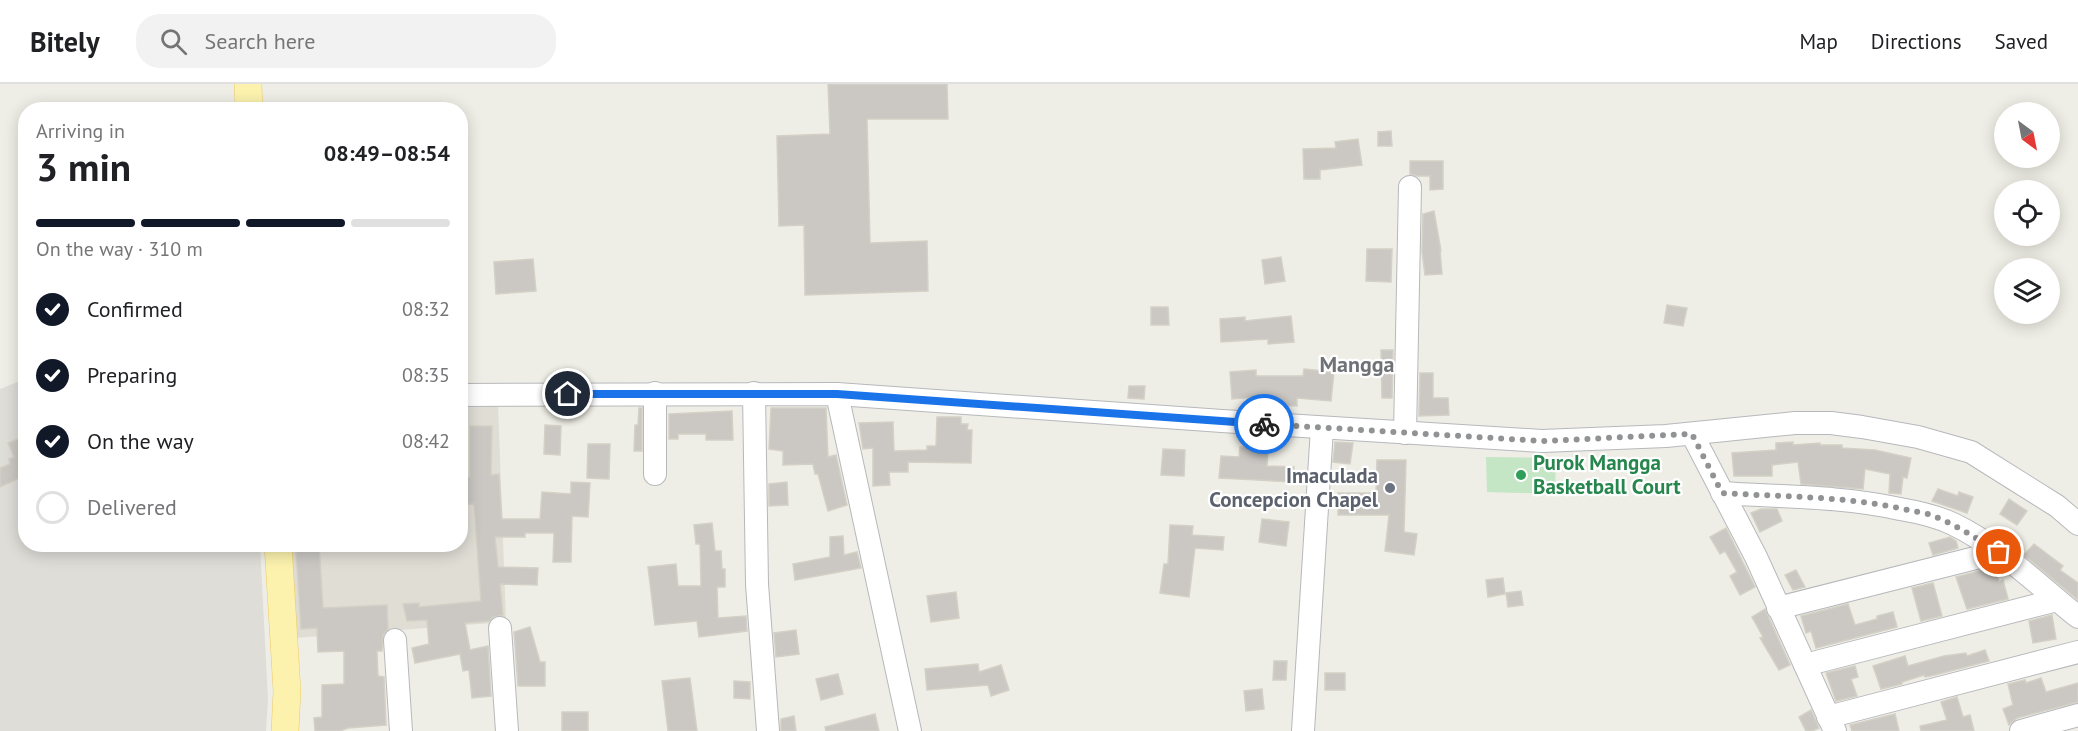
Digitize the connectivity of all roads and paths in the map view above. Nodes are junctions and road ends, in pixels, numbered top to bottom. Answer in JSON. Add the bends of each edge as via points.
{"nodes":[{"id":1,"x":248,"y":84,"type":"edge"},
{"id":2,"x":249,"y":102,"type":"edge"},
{"id":3,"x":1410,"y":187,"type":"dead end"},
{"id":4,"x":655,"y":393,"type":"junction"},
{"id":5,"x":754,"y":393,"type":"junction"},
{"id":6,"x":837,"y":394,"type":"junction"},
{"id":7,"x":468,"y":396,"type":"edge"},
{"id":8,"x":1322,"y":428,"type":"junction"},
{"id":9,"x":1405,"y":433,"type":"junction"},
{"id":10,"x":1692,"y":434,"type":"junction"},
{"id":11,"x":655,"y":474,"type":"dead end"},
{"id":12,"x":1722,"y":493,"type":"junction"},
{"id":13,"x":2078,"y":524,"type":"edge"},
{"id":14,"x":278,"y":552,"type":"edge"},
{"id":15,"x":1999,"y":552,"type":"junction"},
{"id":16,"x":2057,"y":600,"type":"junction"},
{"id":17,"x":1778,"y":608,"type":"junction"},
{"id":18,"x":2078,"y":617,"type":"edge"},
{"id":19,"x":500,"y":628,"type":"dead end"},
{"id":20,"x":396,"y":640,"type":"dead end"},
{"id":21,"x":2078,"y":652,"type":"edge"},
{"id":22,"x":1805,"y":665,"type":"junction"},
{"id":23,"x":2078,"y":715,"type":"edge"},
{"id":24,"x":1832,"y":724,"type":"edge"},
{"id":25,"x":285,"y":731,"type":"edge"},
{"id":26,"x":401,"y":731,"type":"edge"},
{"id":27,"x":507,"y":731,"type":"edge"},
{"id":28,"x":768,"y":731,"type":"edge"},
{"id":29,"x":910,"y":731,"type":"edge"},
{"id":30,"x":1303,"y":731,"type":"edge"},
{"id":31,"x":2021,"y":731,"type":"edge"}],
"edges":[{"from":1,"to":2,"type":"main road"},
{"from":3,"to":9,"type":"street"},
{"from":4,"to":5,"type":"street"},
{"from":4,"to":7,"type":"street"},
{"from":4,"to":11,"type":"street"},
{"from":5,"to":6,"type":"street"},
{"from":5,"to":28,"type":"street","via":[[757,584]]},
{"from":6,"to":8,"type":"street"},
{"from":6,"to":29,"type":"street"},
{"from":8,"to":9,"type":"street"},
{"from":8,"to":30,"type":"street"},
{"from":9,"to":10,"type":"street","via":[[1542,441]]},
{"from":10,"to":12,"type":"street"},
{"from":10,"to":13,"type":"street","via":[[1831,423],[1918,437],[1971,452],[2057,506]]},
{"from":12,"to":15,"type":"street","via":[[1824,497],[1929,514]]},
{"from":12,"to":17,"type":"street"},
{"from":14,"to":25,"type":"main road","via":[[287,691]]},
{"from":15,"to":16,"type":"street"},
{"from":15,"to":17,"type":"street"},
{"from":16,"to":18,"type":"street"},
{"from":16,"to":22,"type":"street"},
{"from":17,"to":22,"type":"street"},
{"from":19,"to":27,"type":"street"},
{"from":20,"to":26,"type":"street"},
{"from":21,"to":24,"type":"street"},
{"from":22,"to":24,"type":"street"},
{"from":23,"to":31,"type":"street"}]}
